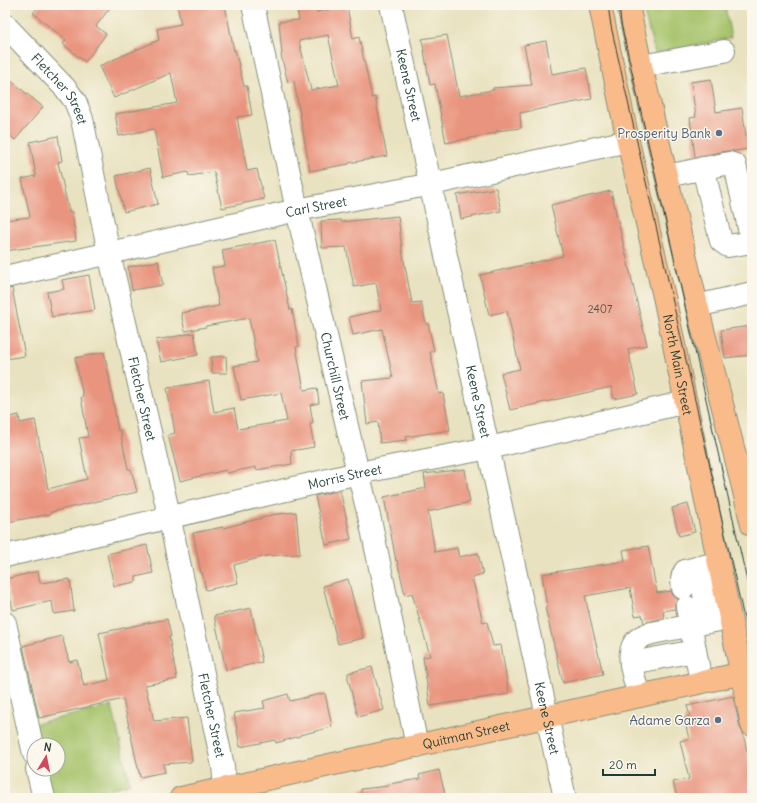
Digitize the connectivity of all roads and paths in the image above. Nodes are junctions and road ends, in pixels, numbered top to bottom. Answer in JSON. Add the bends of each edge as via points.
{"nodes":[{"id":1,"x":253,"y":5,"type":"edge"},
{"id":2,"x":391,"y":5,"type":"edge"},
{"id":3,"x":600,"y":5,"type":"edge"},
{"id":4,"x":628,"y":5,"type":"edge"},
{"id":5,"x":5,"y":25,"type":"edge"},
{"id":6,"x":724,"y":51,"type":"dead end"},
{"id":7,"x":642,"y":66,"type":"junction"},
{"id":8,"x":628,"y":141,"type":"junction"},
{"id":9,"x":703,"y":168,"type":"junction"},
{"id":10,"x":667,"y":176,"type":"junction"},
{"id":11,"x":432,"y":184,"type":"junction"},
{"id":12,"x":297,"y":210,"type":"junction"},
{"id":13,"x":752,"y":242,"type":"edge"},
{"id":14,"x":109,"y":253,"type":"junction"},
{"id":15,"x":5,"y":276,"type":"edge"},
{"id":16,"x":752,"y":293,"type":"edge"},
{"id":17,"x":697,"y":306,"type":"junction"},
{"id":18,"x":686,"y":402,"type":"junction"},
{"id":19,"x":489,"y":448,"type":"junction"},
{"id":20,"x":358,"y":473,"type":"junction"},
{"id":21,"x":170,"y":517,"type":"junction"},
{"id":22,"x":752,"y":525,"type":"edge"},
{"id":23,"x":5,"y":556,"type":"edge"},
{"id":24,"x":709,"y":565,"type":"junction"},
{"id":25,"x":700,"y":612,"type":"junction"},
{"id":26,"x":5,"y":623,"type":"edge"},
{"id":27,"x":694,"y":651,"type":"junction"},
{"id":28,"x":631,"y":663,"type":"junction"},
{"id":29,"x":747,"y":672,"type":"edge"},
{"id":30,"x":701,"y":682,"type":"junction"},
{"id":31,"x":638,"y":696,"type":"junction"},
{"id":32,"x":546,"y":717,"type":"junction"},
{"id":33,"x":752,"y":725,"type":"edge"},
{"id":34,"x":30,"y":737,"type":"edge"},
{"id":35,"x":417,"y":746,"type":"junction"},
{"id":36,"x":39,"y":777,"type":"edge"},
{"id":37,"x":226,"y":793,"type":"edge"},
{"id":38,"x":44,"y":798,"type":"edge"},
{"id":39,"x":181,"y":798,"type":"edge"},
{"id":40,"x":565,"y":798,"type":"edge"}],
"edges":[{"from":1,"to":12,"type":"street","name":"Churchill Street"},
{"from":2,"to":11,"type":"street","name":"Keene Street"},
{"from":3,"to":8,"type":"main road","name":"North Main Street"},
{"from":4,"to":7,"type":"main road"},
{"from":5,"to":14,"type":"street","name":"Fletcher Street","via":[[75,101],[82,119]]},
{"from":6,"to":7,"type":"street"},
{"from":7,"to":10,"type":"main road"},
{"from":8,"to":11,"type":"street","name":"Carl Street"},
{"from":8,"to":18,"type":"main road","name":"North Main Street"},
{"from":9,"to":10,"type":"street"},
{"from":9,"to":13,"type":"street","via":[[721,241],[728,246]]},
{"from":9,"to":13,"type":"street","via":[[729,163],[735,165]]},
{"from":10,"to":17,"type":"main road"},
{"from":11,"to":12,"type":"street","name":"Carl Street"},
{"from":11,"to":19,"type":"street","name":"Keene Street"},
{"from":12,"to":14,"type":"street","name":"Carl Street"},
{"from":12,"to":20,"type":"street","name":"Churchill Street"},
{"from":14,"to":15,"type":"street","name":"Carl Street"},
{"from":14,"to":21,"type":"street","name":"Fletcher Street"},
{"from":16,"to":17,"type":"street"},
{"from":17,"to":22,"type":"main road"},
{"from":18,"to":19,"type":"street","name":"Morris Street"},
{"from":18,"to":24,"type":"main road","name":"North Main Street"},
{"from":19,"to":20,"type":"street","name":"Morris Street"},
{"from":19,"to":32,"type":"street","name":"Keene Street"},
{"from":20,"to":21,"type":"street","name":"Morris Street"},
{"from":20,"to":35,"type":"street","name":"Churchill Street"},
{"from":21,"to":23,"type":"street","name":"Morris Street"},
{"from":21,"to":37,"type":"street","name":"Fletcher Street","via":[[223,766]]},
{"from":24,"to":25,"type":"main road","name":"North Main Street"},
{"from":24,"to":25,"type":"street","via":[[685,571],[682,579]]},
{"from":25,"to":27,"type":"street"},
{"from":25,"to":28,"type":"street","via":[[640,637],[631,650]]},
{"from":25,"to":29,"type":"main road","name":"North Main Street"},
{"from":26,"to":34,"type":"street"},
{"from":27,"to":28,"type":"street"},
{"from":27,"to":30,"type":"street"},
{"from":28,"to":31,"type":"street"},
{"from":29,"to":30,"type":"main road","name":"Quitman Street"},
{"from":29,"to":33,"type":"main road","name":"North Main Street"},
{"from":30,"to":31,"type":"main road","name":"Quitman Street"},
{"from":31,"to":32,"type":"main road","name":"Quitman Street"},
{"from":32,"to":35,"type":"main road","name":"Quitman Street"},
{"from":32,"to":40,"type":"street","name":"Keene Street"},
{"from":35,"to":37,"type":"main road","name":"Quitman Street"},
{"from":36,"to":38,"type":"street"},
{"from":37,"to":39,"type":"main road","name":"Quitman Street"}]}
